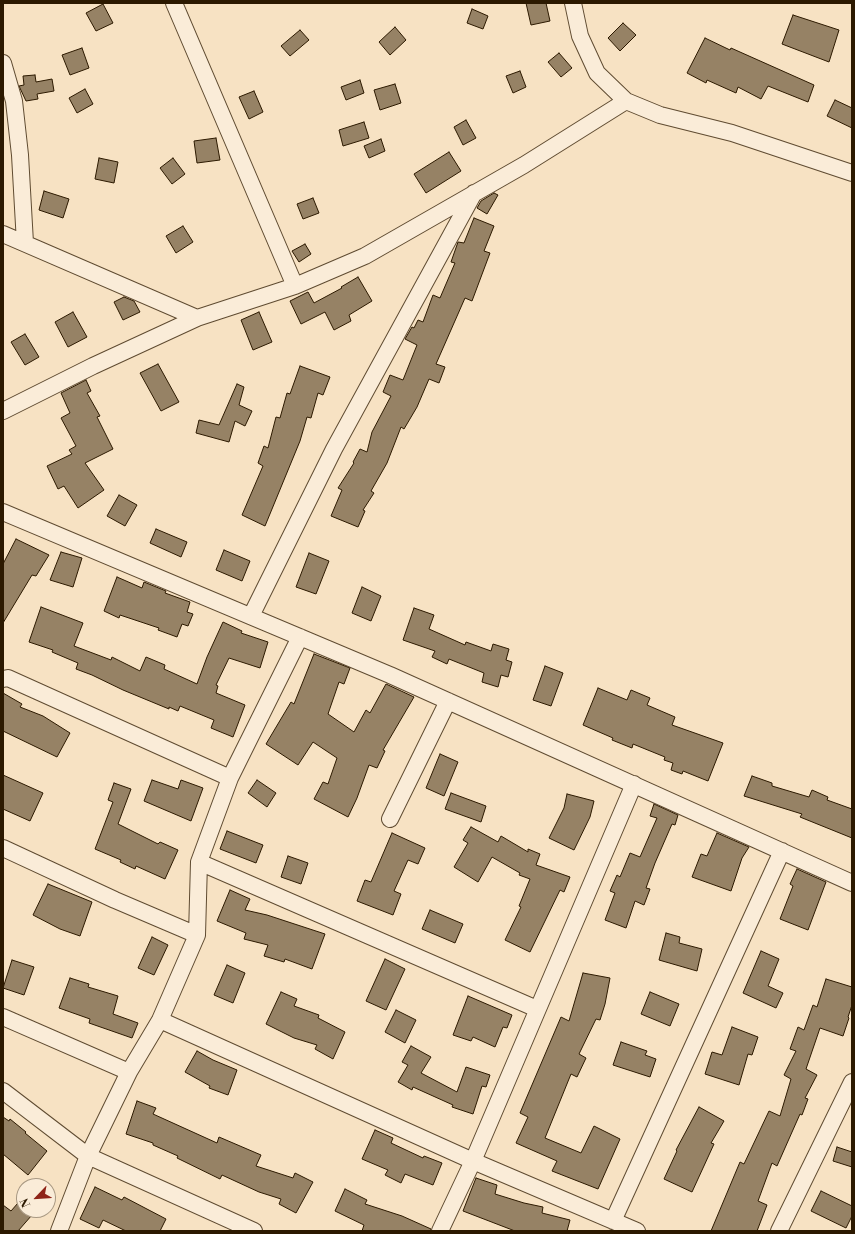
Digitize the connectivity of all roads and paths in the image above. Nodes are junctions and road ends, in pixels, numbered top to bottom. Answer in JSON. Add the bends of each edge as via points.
{"nodes":[{"id":1,"x":174,"y":3,"type":"edge"},
{"id":2,"x":573,"y":3,"type":"edge"},
{"id":3,"x":3,"y":63,"type":"edge"},
{"id":4,"x":626,"y":101,"type":"junction"},
{"id":5,"x":852,"y":173,"type":"edge"},
{"id":6,"x":474,"y":193,"type":"junction"},
{"id":7,"x":3,"y":234,"type":"edge"},
{"id":8,"x":25,"y":243,"type":"junction"},
{"id":9,"x":295,"y":286,"type":"junction"},
{"id":10,"x":197,"y":318,"type":"junction"},
{"id":11,"x":3,"y":411,"type":"edge"},
{"id":12,"x":3,"y":512,"type":"edge"},
{"id":13,"x":251,"y":616,"type":"junction"},
{"id":14,"x":300,"y":638,"type":"junction"},
{"id":15,"x":3,"y":679,"type":"edge"},
{"id":16,"x":448,"y":701,"type":"junction"},
{"id":17,"x":230,"y":778,"type":"junction"},
{"id":18,"x":634,"y":784,"type":"junction"},
{"id":19,"x":390,"y":819,"type":"dead end"},
{"id":20,"x":3,"y":848,"type":"edge"},
{"id":21,"x":782,"y":851,"type":"junction"},
{"id":22,"x":198,"y":862,"type":"junction"},
{"id":23,"x":852,"y":883,"type":"edge"},
{"id":24,"x":197,"y":935,"type":"junction"},
{"id":25,"x":537,"y":1009,"type":"junction"},
{"id":26,"x":3,"y":1017,"type":"edge"},
{"id":27,"x":160,"y":1020,"type":"junction"},
{"id":28,"x":129,"y":1072,"type":"junction"},
{"id":29,"x":852,"y":1082,"type":"edge"},
{"id":30,"x":3,"y":1091,"type":"edge"},
{"id":31,"x":88,"y":1156,"type":"junction"},
{"id":32,"x":473,"y":1161,"type":"junction"},
{"id":33,"x":613,"y":1221,"type":"junction"},
{"id":34,"x":60,"y":1231,"type":"edge"},
{"id":35,"x":254,"y":1231,"type":"edge"},
{"id":36,"x":440,"y":1231,"type":"edge"},
{"id":37,"x":637,"y":1231,"type":"edge"},
{"id":38,"x":779,"y":1231,"type":"edge"}],
"edges":[{"from":1,"to":9,"type":"street"},
{"from":2,"to":4,"type":"street","via":[[580,36],[597,73]]},
{"from":3,"to":8,"type":"street","via":[[14,101]]},
{"from":4,"to":5,"type":"street","via":[[660,114],[732,133]]},
{"from":4,"to":6,"type":"street"},
{"from":6,"to":9,"type":"street","via":[[365,256]]},
{"from":6,"to":13,"type":"street","via":[[334,449]]},
{"from":7,"to":8,"type":"street"},
{"from":8,"to":10,"type":"street"},
{"from":9,"to":10,"type":"street"},
{"from":10,"to":11,"type":"street"},
{"from":12,"to":13,"type":"street"},
{"from":13,"to":14,"type":"street"},
{"from":14,"to":16,"type":"street"},
{"from":14,"to":17,"type":"street"},
{"from":15,"to":17,"type":"street","via":[[8,678]]},
{"from":16,"to":18,"type":"street"},
{"from":16,"to":19,"type":"street"},
{"from":17,"to":22,"type":"street"},
{"from":18,"to":21,"type":"street"},
{"from":18,"to":25,"type":"street"},
{"from":20,"to":24,"type":"street"},
{"from":21,"to":23,"type":"street"},
{"from":21,"to":33,"type":"street"},
{"from":22,"to":24,"type":"street"},
{"from":22,"to":25,"type":"street"},
{"from":24,"to":27,"type":"street"},
{"from":25,"to":32,"type":"street"},
{"from":26,"to":28,"type":"street"},
{"from":27,"to":28,"type":"street"},
{"from":27,"to":32,"type":"street"},
{"from":28,"to":31,"type":"street"},
{"from":29,"to":38,"type":"street"},
{"from":30,"to":31,"type":"street"},
{"from":31,"to":34,"type":"street"},
{"from":31,"to":35,"type":"street"},
{"from":32,"to":33,"type":"street"},
{"from":32,"to":36,"type":"street"},
{"from":33,"to":37,"type":"street"}]}
